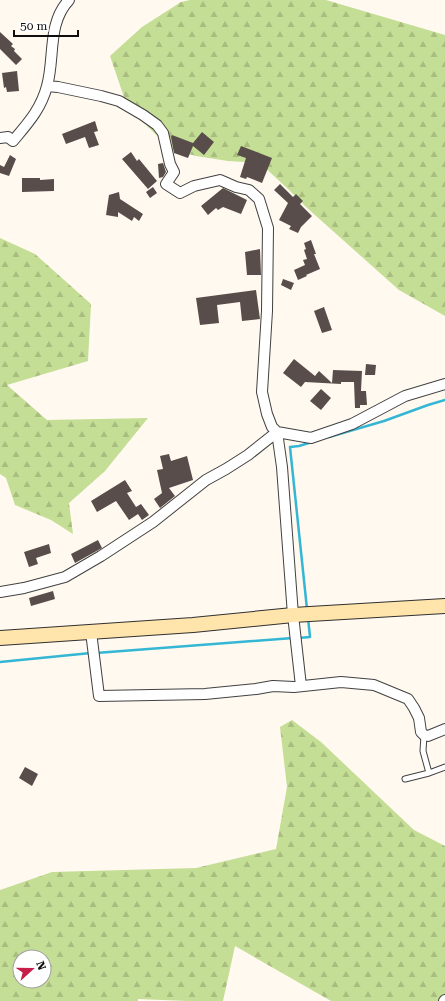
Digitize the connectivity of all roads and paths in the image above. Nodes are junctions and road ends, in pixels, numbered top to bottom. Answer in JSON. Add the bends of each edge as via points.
{"nodes":[{"id":1,"x":69,"y":0,"type":"edge"},
{"id":2,"x":47,"y":86,"type":"junction"},
{"id":3,"x":0,"y":138,"type":"edge"},
{"id":4,"x":445,"y":384,"type":"edge"},
{"id":5,"x":277,"y":432,"type":"junction"},
{"id":6,"x":0,"y":592,"type":"edge"},
{"id":7,"x":445,"y":606,"type":"edge"},
{"id":8,"x":293,"y":615,"type":"junction"},
{"id":9,"x":91,"y":632,"type":"junction"},
{"id":10,"x":0,"y":638,"type":"edge"},
{"id":11,"x":301,"y":686,"type":"junction"},
{"id":12,"x":445,"y":730,"type":"edge"},
{"id":13,"x":424,"y":735,"type":"junction"},
{"id":14,"x":445,"y":767,"type":"edge"},
{"id":15,"x":429,"y":773,"type":"junction"},
{"id":16,"x":405,"y":779,"type":"dead end"}],
"edges":[{"from":1,"to":2,"type":"street","via":[[61,10],[55,27]]},
{"from":2,"to":3,"type":"street","via":[[34,115],[13,141],[8,137]]},
{"from":2,"to":5,"type":"street","via":[[118,101],[157,124],[163,133],[174,172],[166,184],[180,193],[194,186],[220,180],[249,190],[259,199],[268,228],[267,311],[262,392],[267,414]]},
{"from":4,"to":5,"type":"street","via":[[405,396],[352,424],[311,438]]},
{"from":5,"to":6,"type":"street","via":[[248,455],[206,480],[153,522],[65,577]]},
{"from":5,"to":8,"type":"street"},
{"from":7,"to":8,"type":"street"},
{"from":8,"to":9,"type":"street"},
{"from":8,"to":11,"type":"street"},
{"from":9,"to":10,"type":"street"},
{"from":9,"to":11,"type":"street","via":[[99,696],[206,694],[273,686]]},
{"from":11,"to":13,"type":"street","via":[[341,682],[374,685],[392,691],[408,699],[419,718],[421,732]]},
{"from":12,"to":13,"type":"street"},
{"from":13,"to":15,"type":"lane","via":[[423,751]]},
{"from":14,"to":15,"type":"lane"},
{"from":15,"to":16,"type":"lane"}]}
